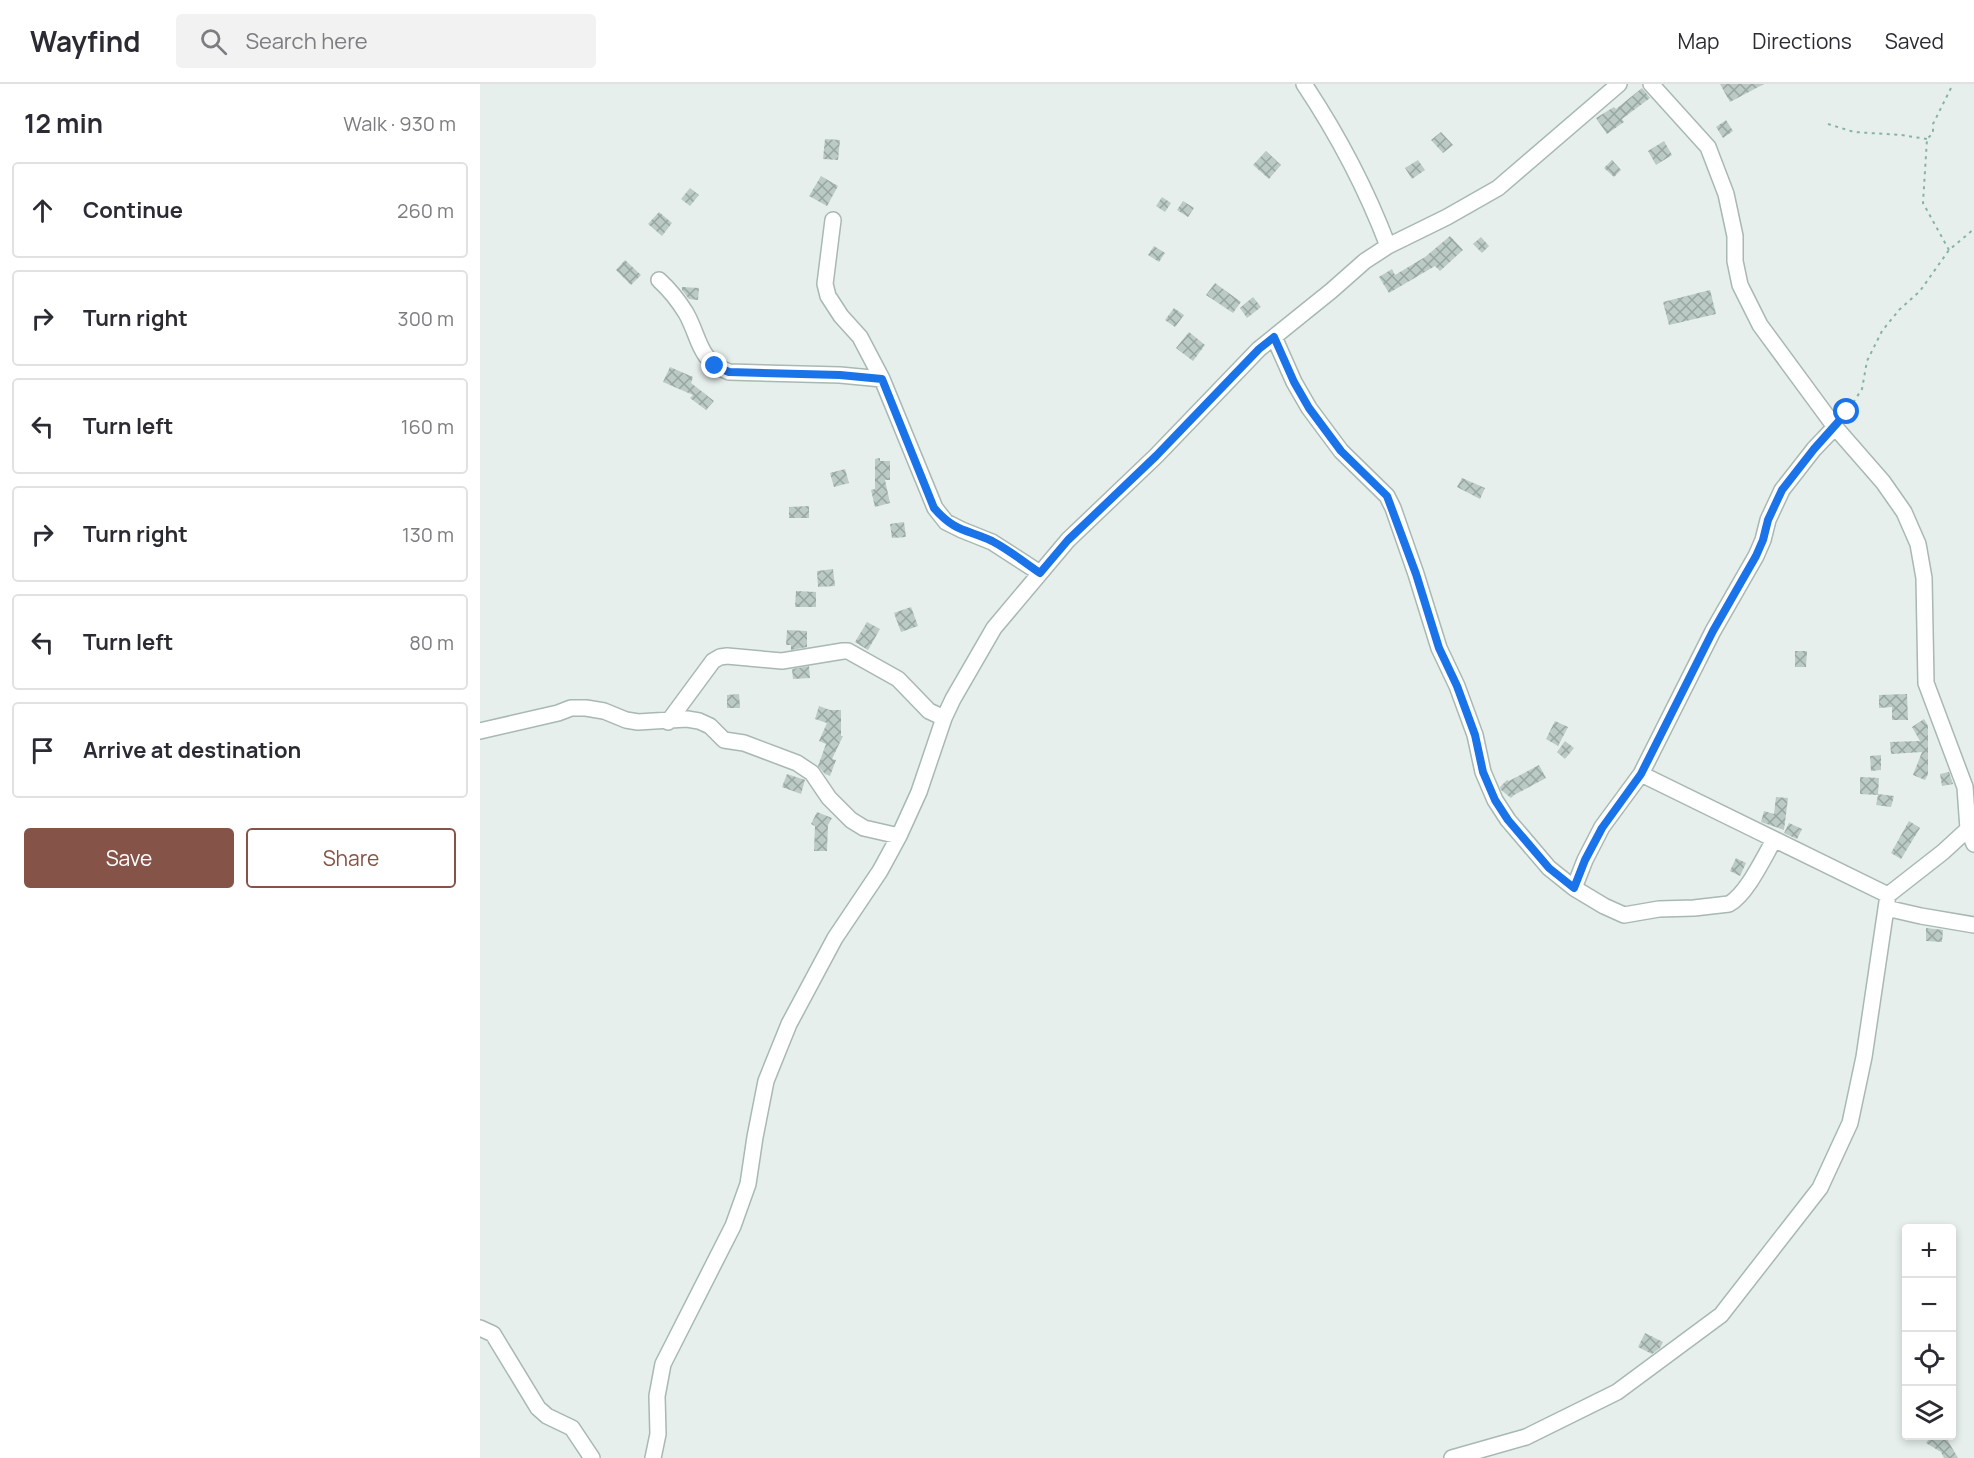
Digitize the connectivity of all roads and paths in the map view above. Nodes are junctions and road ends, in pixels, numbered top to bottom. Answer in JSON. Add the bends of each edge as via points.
{"nodes":[{"id":1,"x":1304,"y":84,"type":"edge"},
{"id":2,"x":1618,"y":84,"type":"edge"},
{"id":3,"x":1651,"y":84,"type":"edge"},
{"id":4,"x":1953,"y":84,"type":"edge"},
{"id":5,"x":1828,"y":124,"type":"dead end"},
{"id":6,"x":1927,"y":139,"type":"junction"},
{"id":7,"x":833,"y":220,"type":"dead end"},
{"id":8,"x":1974,"y":229,"type":"edge"},
{"id":9,"x":1388,"y":246,"type":"junction"},
{"id":10,"x":1949,"y":250,"type":"junction"},
{"id":11,"x":659,"y":280,"type":"dead end"},
{"id":12,"x":1274,"y":337,"type":"junction"},
{"id":13,"x":882,"y":379,"type":"junction"},
{"id":14,"x":1835,"y":427,"type":"junction"},
{"id":15,"x":1040,"y":573,"type":"junction"},
{"id":16,"x":944,"y":718,"type":"junction"},
{"id":17,"x":668,"y":722,"type":"junction"},
{"id":18,"x":480,"y":731,"type":"edge"},
{"id":19,"x":1641,"y":774,"type":"junction"},
{"id":20,"x":899,"y":836,"type":"junction"},
{"id":21,"x":1971,"y":836,"type":"edge"},
{"id":22,"x":1774,"y":840,"type":"junction"},
{"id":23,"x":1574,"y":888,"type":"junction"},
{"id":24,"x":1887,"y":901,"type":"junction"},
{"id":25,"x":1974,"y":925,"type":"edge"},
{"id":26,"x":480,"y":1328,"type":"edge"},
{"id":27,"x":592,"y":1458,"type":"edge"},
{"id":28,"x":653,"y":1458,"type":"edge"},
{"id":29,"x":1452,"y":1458,"type":"edge"}],
"edges":[{"from":1,"to":9,"type":"street","via":[[1341,144],[1373,206]]},
{"from":2,"to":9,"type":"street","via":[[1498,188]]},
{"from":3,"to":14,"type":"street","via":[[1708,147],[1726,194],[1740,285],[1760,325]]},
{"from":4,"to":6,"type":"path"},
{"from":5,"to":6,"type":"path","via":[[1854,132]]},
{"from":6,"to":10,"type":"path","via":[[1923,203]]},
{"from":7,"to":13,"type":"street","via":[[825,284],[828,296],[860,337]]},
{"from":8,"to":10,"type":"path"},
{"from":9,"to":12,"type":"street"},
{"from":10,"to":14,"type":"path","via":[[1920,291],[1882,331],[1867,361],[1862,388]]},
{"from":11,"to":13,"type":"street","via":[[674,295],[706,357],[715,366],[729,372]]},
{"from":12,"to":15,"type":"street","via":[[1068,540]]},
{"from":12,"to":23,"type":"street","via":[[1309,408],[1341,451],[1387,496],[1495,800],[1549,868]]},
{"from":13,"to":15,"type":"street","via":[[934,508],[946,522],[992,542]]},
{"from":14,"to":19,"type":"street","via":[[1782,490],[1756,556],[1713,631]]},
{"from":14,"to":21,"type":"street","via":[[1904,512],[1918,544],[1924,578],[1926,683],[1965,788]]},
{"from":15,"to":16,"type":"street","via":[[994,628]]},
{"from":16,"to":17,"type":"street","via":[[929,711],[898,679],[843,651],[782,661],[720,657]]},
{"from":16,"to":20,"type":"street","via":[[920,792]]},
{"from":17,"to":18,"type":"street","via":[[638,722],[604,711],[571,708]]},
{"from":17,"to":20,"type":"street","via":[[699,721],[724,740],[744,743],[797,763],[812,773],[850,820],[864,828]]},
{"from":19,"to":22,"type":"street"},
{"from":19,"to":23,"type":"street","via":[[1602,828]]},
{"from":20,"to":28,"type":"street","via":[[835,938],[789,1024],[766,1081],[748,1184],[663,1364]]},
{"from":21,"to":24,"type":"street","via":[[1943,852]]},
{"from":22,"to":23,"type":"street","via":[[1746,886],[1729,904],[1624,915]]},
{"from":22,"to":24,"type":"street"},
{"from":24,"to":25,"type":"street"},
{"from":24,"to":29,"type":"street","via":[[1850,1123],[1820,1188],[1721,1315],[1617,1392],[1526,1437]]},
{"from":26,"to":27,"type":"street","via":[[493,1334],[538,1408],[572,1428]]}]}
